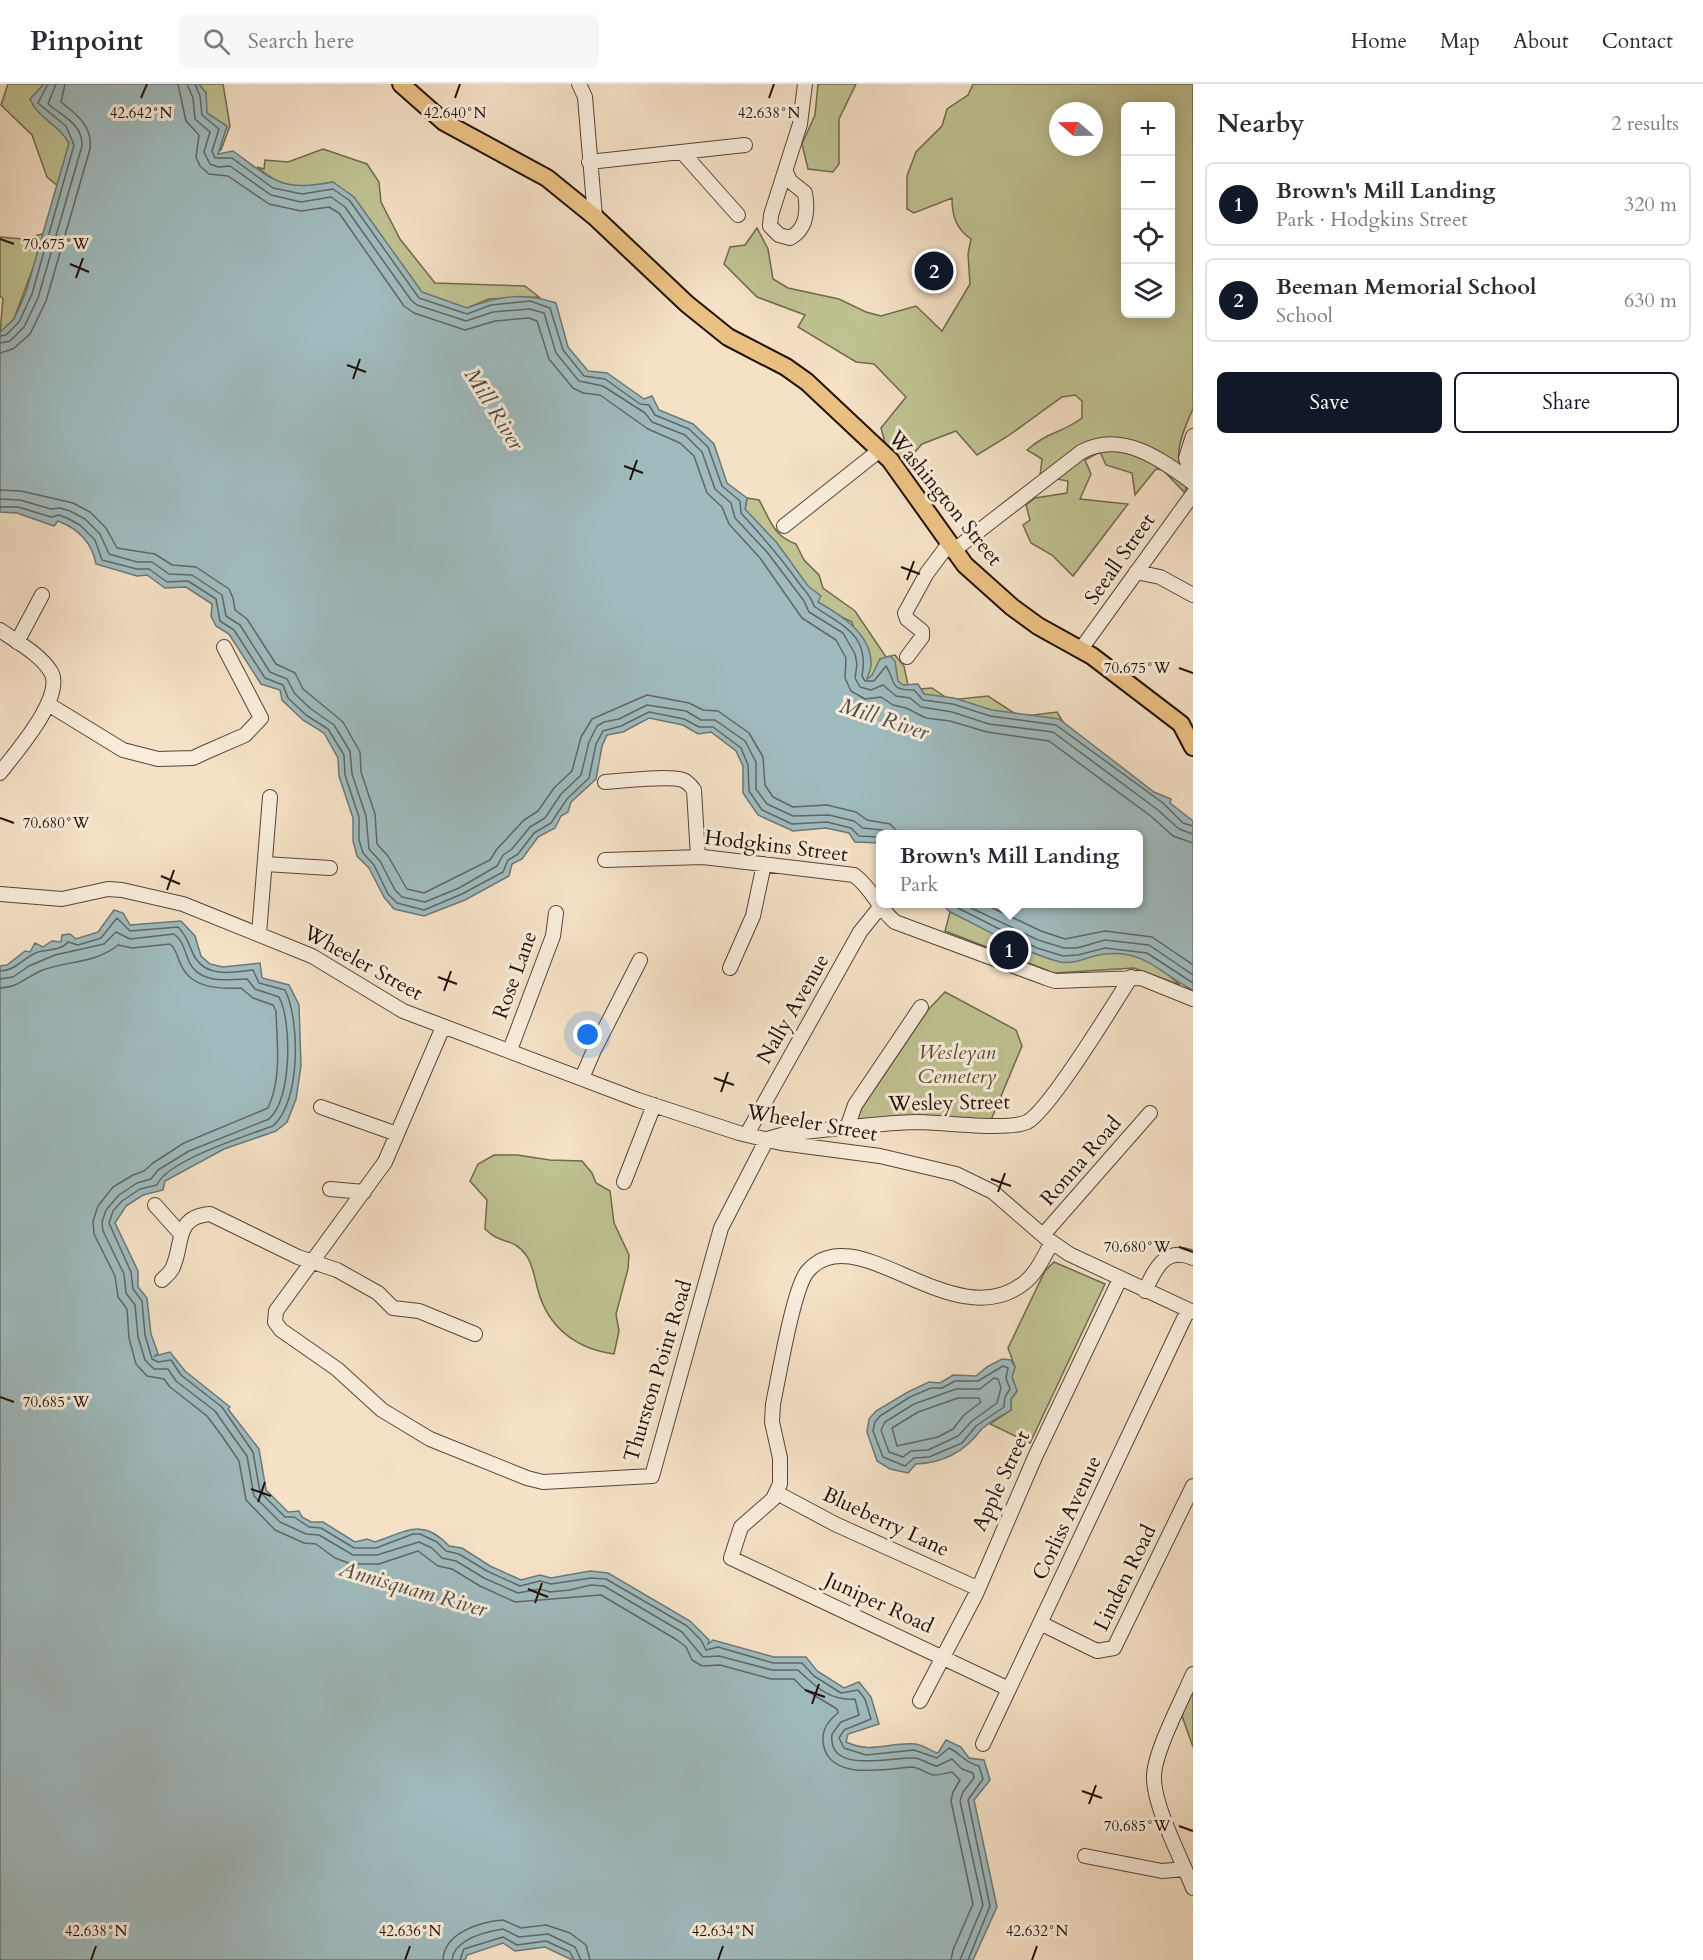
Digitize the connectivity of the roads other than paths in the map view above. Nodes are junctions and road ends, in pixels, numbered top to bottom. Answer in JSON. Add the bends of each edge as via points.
{"nodes":[{"id":1,"x":401,"y":84,"type":"edge"},
{"id":2,"x":579,"y":84,"type":"edge"},
{"id":3,"x":805,"y":84,"type":"edge"},
{"id":4,"x":745,"y":145,"type":"dead end"},
{"id":5,"x":682,"y":152,"type":"junction"},
{"id":6,"x":589,"y":162,"type":"junction"},
{"id":7,"x":786,"y":172,"type":"dead end"},
{"id":8,"x":738,"y":215,"type":"dead end"},
{"id":9,"x":595,"y":217,"type":"junction"},
{"id":10,"x":1193,"y":436,"type":"edge"},
{"id":11,"x":880,"y":450,"type":"junction"},
{"id":12,"x":1193,"y":481,"type":"edge"},
{"id":13,"x":1193,"y":494,"type":"edge"},
{"id":14,"x":784,"y":526,"type":"dead end"},
{"id":15,"x":951,"y":548,"type":"junction"},
{"id":16,"x":1136,"y":572,"type":"junction"},
{"id":17,"x":42,"y":595,"type":"dead end"},
{"id":18,"x":1193,"y":595,"type":"edge"},
{"id":19,"x":0,"y":630,"type":"edge"},
{"id":20,"x":17,"y":642,"type":"junction"},
{"id":21,"x":224,"y":647,"type":"dead end"},
{"id":22,"x":1081,"y":649,"type":"junction"},
{"id":23,"x":907,"y":657,"type":"dead end"},
{"id":24,"x":48,"y":704,"type":"junction"},
{"id":25,"x":1193,"y":747,"type":"edge"},
{"id":26,"x":0,"y":773,"type":"edge"},
{"id":27,"x":605,"y":782,"type":"dead end"},
{"id":28,"x":270,"y":797,"type":"dead end"},
{"id":29,"x":698,"y":857,"type":"junction"},
{"id":30,"x":605,"y":860,"type":"dead end"},
{"id":31,"x":265,"y":864,"type":"junction"},
{"id":32,"x":764,"y":864,"type":"junction"},
{"id":33,"x":330,"y":868,"type":"dead end"},
{"id":34,"x":0,"y":894,"type":"edge"},
{"id":35,"x":876,"y":900,"type":"edge"},
{"id":36,"x":879,"y":908,"type":"edge"},
{"id":37,"x":881,"y":908,"type":"edge"},
{"id":38,"x":556,"y":913,"type":"dead end"},
{"id":39,"x":260,"y":934,"type":"junction"},
{"id":40,"x":640,"y":960,"type":"dead end"},
{"id":41,"x":730,"y":968,"type":"dead end"},
{"id":42,"x":1131,"y":978,"type":"junction"},
{"id":43,"x":1193,"y":999,"type":"edge"},
{"id":44,"x":921,"y":1007,"type":"dead end"},
{"id":45,"x":442,"y":1027,"type":"junction"},
{"id":46,"x":510,"y":1050,"type":"junction"},
{"id":47,"x":582,"y":1078,"type":"junction"},
{"id":48,"x":654,"y":1105,"type":"junction"},
{"id":49,"x":321,"y":1107,"type":"dead end"},
{"id":50,"x":1150,"y":1113,"type":"dead end"},
{"id":51,"x":847,"y":1128,"type":"junction"},
{"id":52,"x":397,"y":1134,"type":"junction"},
{"id":53,"x":747,"y":1134,"type":"junction"},
{"id":54,"x":767,"y":1138,"type":"junction"},
{"id":55,"x":624,"y":1182,"type":"dead end"},
{"id":56,"x":330,"y":1189,"type":"dead end"},
{"id":57,"x":364,"y":1192,"type":"junction"},
{"id":58,"x":155,"y":1205,"type":"dead end"},
{"id":59,"x":180,"y":1233,"type":"junction"},
{"id":60,"x":1048,"y":1238,"type":"junction"},
{"id":61,"x":1193,"y":1258,"type":"edge"},
{"id":62,"x":314,"y":1261,"type":"junction"},
{"id":63,"x":1120,"y":1279,"type":"junction"},
{"id":64,"x":162,"y":1280,"type":"dead end"},
{"id":65,"x":1145,"y":1291,"type":"junction"},
{"id":66,"x":1191,"y":1311,"type":"edge"},
{"id":67,"x":475,"y":1334,"type":"dead end"},
{"id":68,"x":1193,"y":1486,"type":"edge"},
{"id":69,"x":777,"y":1493,"type":"junction"},
{"id":70,"x":977,"y":1588,"type":"junction"},
{"id":71,"x":1040,"y":1623,"type":"junction"},
{"id":72,"x":943,"y":1656,"type":"junction"},
{"id":73,"x":1193,"y":1674,"type":"edge"},
{"id":74,"x":1009,"y":1689,"type":"junction"},
{"id":75,"x":920,"y":1701,"type":"dead end"},
{"id":76,"x":983,"y":1744,"type":"dead end"},
{"id":77,"x":1085,"y":1856,"type":"dead end"},
{"id":78,"x":1185,"y":1869,"type":"junction"},
{"id":79,"x":1193,"y":1888,"type":"edge"}],
"edges":[{"from":1,"to":9,"type":"main road","name":"Washington Street","via":[[444,122],[547,178]]},
{"from":2,"to":6,"type":"street","via":[[585,97]]},
{"from":3,"to":7,"type":"street","via":[[800,124]]},
{"from":4,"to":5,"type":"street"},
{"from":5,"to":6,"type":"street"},
{"from":5,"to":8,"type":"street"},
{"from":6,"to":9,"type":"street"},
{"from":9,"to":11,"type":"main road","name":"Washington Street","via":[[687,304],[728,337],[807,382]]},
{"from":10,"to":12,"type":"street","via":[[1186,458]]},
{"from":11,"to":14,"type":"street"},
{"from":11,"to":15,"type":"main road","name":"Washington Street"},
{"from":12,"to":15,"type":"street","via":[[1127,445],[1095,445]]},
{"from":13,"to":16,"type":"street","name":"Seeall Street"},
{"from":15,"to":22,"type":"main road","name":"Washington Street","via":[[1012,607]]},
{"from":15,"to":23,"type":"street","via":[[927,573],[904,613],[922,631]]},
{"from":16,"to":18,"type":"street","via":[[1160,577]]},
{"from":16,"to":22,"type":"street","name":"Seeall Street"},
{"from":17,"to":20,"type":"street"},
{"from":19,"to":20,"type":"street"},
{"from":20,"to":24,"type":"street","via":[[42,661],[54,678]]},
{"from":21,"to":24,"type":"street","via":[[261,718],[245,735],[193,758],[159,759],[123,750]]},
{"from":22,"to":25,"type":"main road","name":"Washington Street","via":[[1181,724]]},
{"from":24,"to":26,"type":"street"},
{"from":27,"to":29,"type":"street","via":[[683,780],[691,785]]},
{"from":28,"to":31,"type":"street"},
{"from":29,"to":30,"type":"street","name":"Hodgkins Street"},
{"from":29,"to":32,"type":"street","name":"Hodgkins Street"},
{"from":31,"to":33,"type":"street"},
{"from":31,"to":39,"type":"street"},
{"from":32,"to":35,"type":"street","name":"Hodgkins Street","via":[[854,875]]},
{"from":32,"to":41,"type":"street","via":[[753,916]]},
{"from":34,"to":39,"type":"street","name":"Wheeler Street","via":[[62,899],[108,889],[122,890],[183,904]]},
{"from":36,"to":53,"type":"street","name":"Nally Avenue","via":[[860,932]]},
{"from":37,"to":42,"type":"street","name":"Hodgkins Street","via":[[895,922],[1055,981]]},
{"from":38,"to":46,"type":"street","name":"Rose Lane","via":[[553,936]]},
{"from":39,"to":45,"type":"street","name":"Wheeler Street","via":[[312,956],[403,1011]]},
{"from":40,"to":47,"type":"street"},
{"from":42,"to":43,"type":"street","name":"Hodgkins Street","via":[[1164,986]]},
{"from":42,"to":51,"type":"street","name":"Wesley Street","via":[[1060,1083],[1026,1122],[916,1122]]},
{"from":44,"to":51,"type":"street","via":[[855,1106]]},
{"from":45,"to":46,"type":"street","name":"Wheeler Street"},
{"from":45,"to":52,"type":"street","name":"Thurston Point Road"},
{"from":46,"to":47,"type":"street","name":"Wheeler Street"},
{"from":47,"to":48,"type":"street","name":"Wheeler Street"},
{"from":48,"to":53,"type":"street","name":"Wheeler Street"},
{"from":48,"to":55,"type":"street"},
{"from":49,"to":52,"type":"street"},
{"from":50,"to":60,"type":"street","name":"Ronna Road"},
{"from":51,"to":54,"type":"street","name":"Wesley Street"},
{"from":52,"to":57,"type":"street","name":"Thurston Point Road","via":[[385,1162]]},
{"from":53,"to":54,"type":"street","name":"Wheeler Street"},
{"from":54,"to":60,"type":"street","name":"Wheeler Street","via":[[880,1156],[956,1174],[993,1192]]},
{"from":54,"to":62,"type":"street","name":"Thurston Point Road","via":[[721,1228],[652,1476],[543,1482],[430,1439],[382,1410],[338,1369],[280,1330],[275,1322],[276,1311]]},
{"from":56,"to":57,"type":"street"},
{"from":57,"to":62,"type":"street","name":"Thurston Point Road"},
{"from":58,"to":59,"type":"street"},
{"from":59,"to":62,"type":"street","via":[[200,1215],[210,1214]]},
{"from":59,"to":64,"type":"street","via":[[172,1269]]},
{"from":60,"to":63,"type":"street","name":"Wheeler Street"},
{"from":60,"to":69,"type":"street","name":"Ronna Road","via":[[1038,1268],[1024,1283],[997,1295],[952,1295],[854,1255],[833,1257],[813,1266],[798,1292],[773,1404],[772,1422],[780,1458]]},
{"from":61,"to":65,"type":"street","via":[[1176,1254],[1165,1257]]},
{"from":62,"to":67,"type":"street","via":[[359,1282],[393,1308],[419,1311]]},
{"from":63,"to":65,"type":"street","name":"Wheeler Street"},
{"from":63,"to":70,"type":"street","name":"Apple Street"},
{"from":65,"to":66,"type":"street","name":"Wheeler Street"},
{"from":66,"to":71,"type":"street","name":"Corliss Avenue"},
{"from":68,"to":71,"type":"street","name":"Linden Road","via":[[1114,1648],[1097,1651]]},
{"from":69,"to":70,"type":"street","name":"Blueberry Lane","via":[[835,1524]]},
{"from":69,"to":72,"type":"street","name":"Juniper Road","via":[[741,1527],[731,1558]]},
{"from":70,"to":72,"type":"street","name":"Apple Street"},
{"from":71,"to":74,"type":"street","name":"Corliss Avenue"},
{"from":72,"to":74,"type":"street","name":"Juniper Road"},
{"from":72,"to":75,"type":"street","name":"Apple Street"},
{"from":73,"to":78,"type":"street","via":[[1156,1762],[1154,1779]]},
{"from":74,"to":76,"type":"street","name":"Corliss Avenue"},
{"from":77,"to":78,"type":"street","via":[[1162,1871]]},
{"from":78,"to":79,"type":"street"}]}
